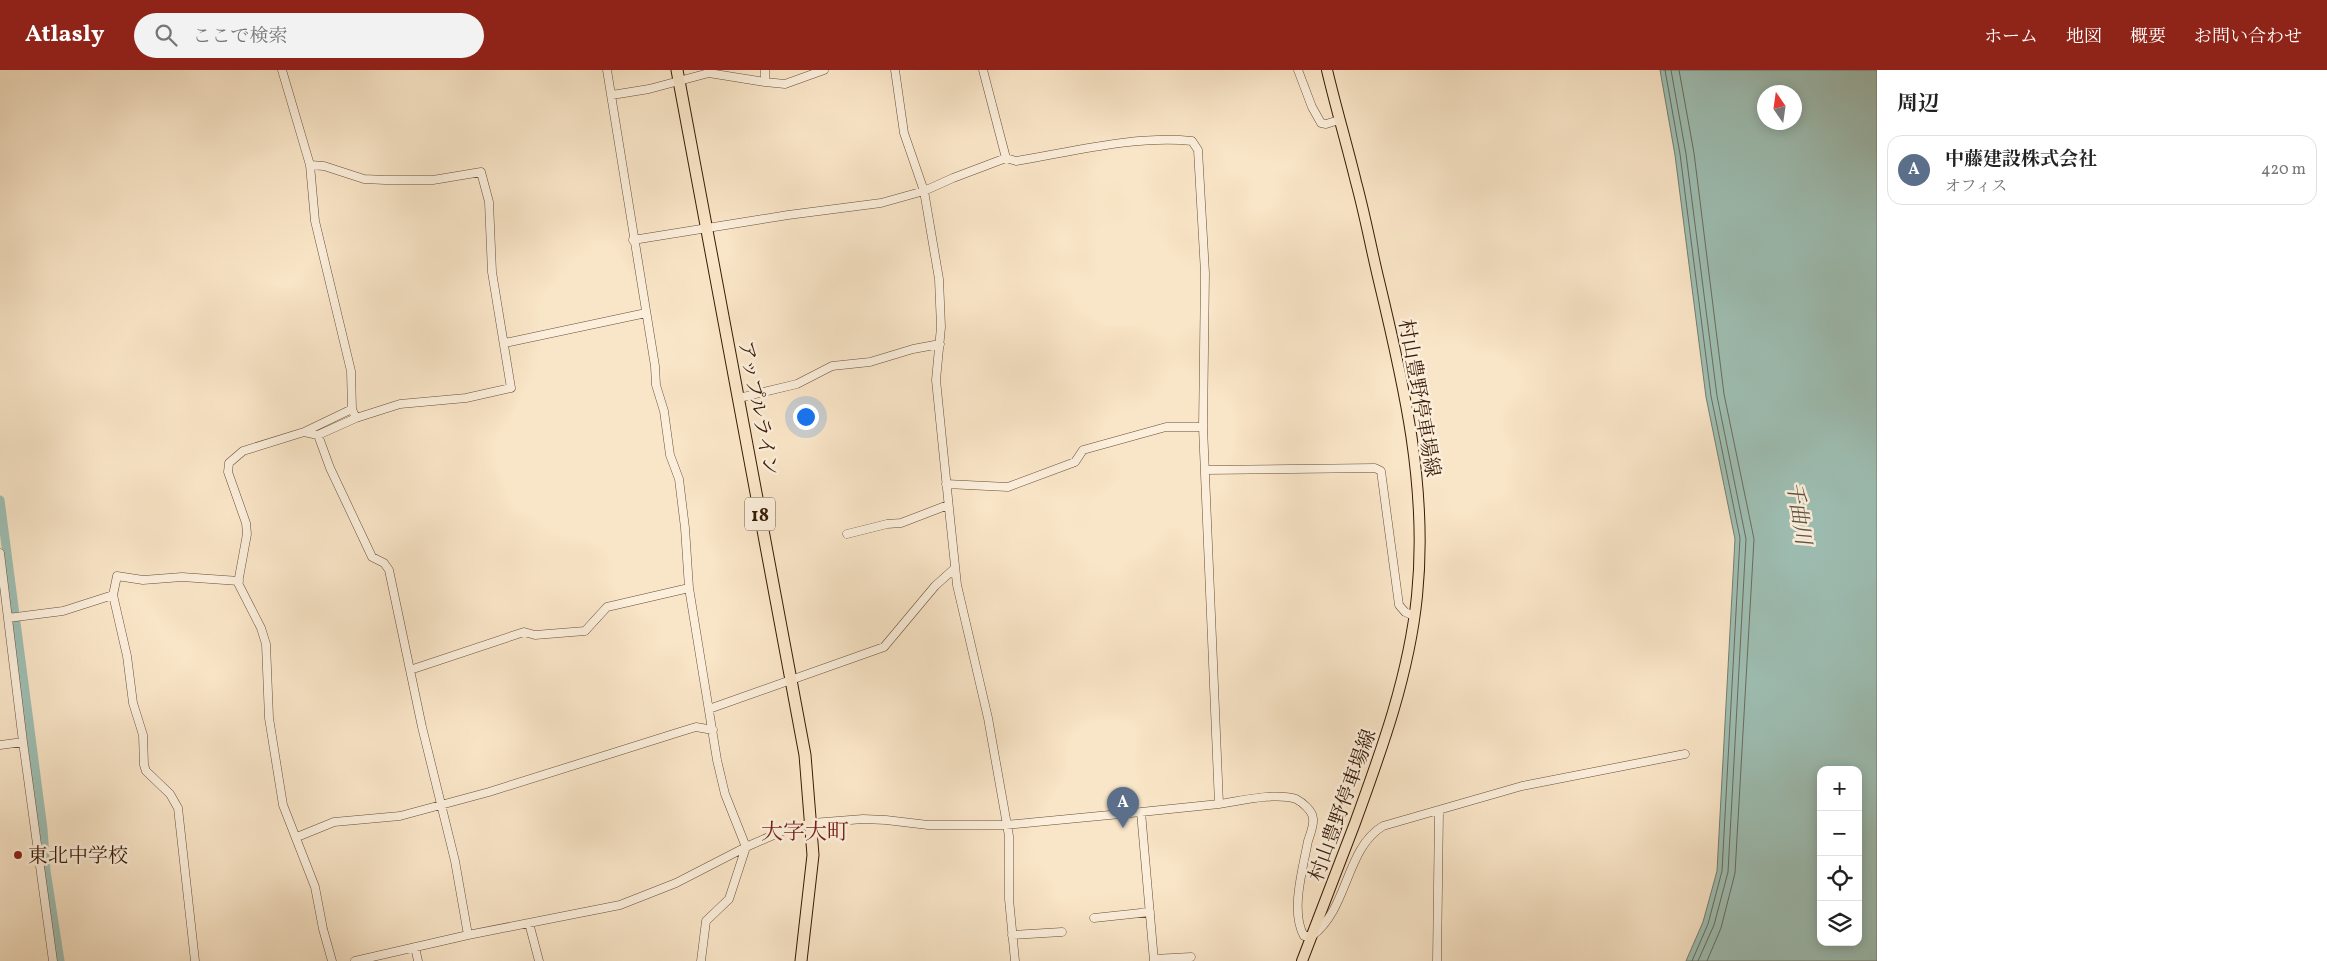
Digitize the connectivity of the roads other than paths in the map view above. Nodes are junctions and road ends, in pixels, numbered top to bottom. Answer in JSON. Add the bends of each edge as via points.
{"nodes":[{"id":1,"x":282,"y":70,"type":"edge"},
{"id":2,"x":607,"y":70,"type":"edge"},
{"id":3,"x":765,"y":70,"type":"edge"},
{"id":4,"x":824,"y":70,"type":"edge"},
{"id":5,"x":895,"y":70,"type":"edge"},
{"id":6,"x":983,"y":70,"type":"edge"},
{"id":7,"x":1298,"y":70,"type":"edge"},
{"id":8,"x":1327,"y":70,"type":"edge"},
{"id":9,"x":678,"y":76,"type":"edge"},
{"id":10,"x":764,"y":82,"type":"junction"},
{"id":11,"x":612,"y":95,"type":"junction"},
{"id":12,"x":1339,"y":120,"type":"junction"},
{"id":13,"x":1006,"y":158,"type":"junction"},
{"id":14,"x":310,"y":165,"type":"junction"},
{"id":15,"x":924,"y":192,"type":"junction"},
{"id":16,"x":707,"y":227,"type":"junction"},
{"id":17,"x":633,"y":240,"type":"junction"},
{"id":18,"x":646,"y":313,"type":"junction"},
{"id":19,"x":505,"y":343,"type":"junction"},
{"id":20,"x":940,"y":344,"type":"junction"},
{"id":21,"x":738,"y":398,"type":"junction"},
{"id":22,"x":352,"y":409,"type":"junction"},
{"id":23,"x":356,"y":418,"type":"junction"},
{"id":24,"x":1203,"y":427,"type":"junction"},
{"id":25,"x":304,"y":432,"type":"junction"},
{"id":26,"x":318,"y":435,"type":"junction"},
{"id":27,"x":1205,"y":470,"type":"junction"},
{"id":28,"x":946,"y":484,"type":"junction"},
{"id":29,"x":948,"y":505,"type":"junction"},
{"id":30,"x":846,"y":534,"type":"dead end"},
{"id":31,"x":0,"y":553,"type":"edge"},
{"id":32,"x":955,"y":568,"type":"junction"},
{"id":33,"x":238,"y":581,"type":"junction"},
{"id":34,"x":689,"y":588,"type":"junction"},
{"id":35,"x":113,"y":594,"type":"junction"},
{"id":36,"x":1414,"y":616,"type":"junction"},
{"id":37,"x":13,"y":618,"type":"junction"},
{"id":38,"x":410,"y":670,"type":"junction"},
{"id":39,"x":792,"y":681,"type":"junction"},
{"id":40,"x":709,"y":709,"type":"junction"},
{"id":41,"x":713,"y":730,"type":"junction"},
{"id":42,"x":23,"y":742,"type":"junction"},
{"id":43,"x":0,"y":745,"type":"edge"},
{"id":44,"x":1685,"y":754,"type":"dead end"},
{"id":45,"x":1219,"y":804,"type":"junction"},
{"id":46,"x":441,"y":806,"type":"junction"},
{"id":47,"x":1439,"y":811,"type":"junction"},
{"id":48,"x":1141,"y":812,"type":"junction"},
{"id":49,"x":812,"y":823,"type":"junction"},
{"id":50,"x":1006,"y":825,"type":"junction"},
{"id":51,"x":297,"y":837,"type":"junction"},
{"id":52,"x":746,"y":847,"type":"junction"},
{"id":53,"x":1150,"y":912,"type":"junction"},
{"id":54,"x":1094,"y":918,"type":"dead end"},
{"id":55,"x":529,"y":923,"type":"junction"},
{"id":56,"x":1062,"y":932,"type":"dead end"},
{"id":57,"x":468,"y":935,"type":"junction"},
{"id":58,"x":1012,"y":935,"type":"junction"},
{"id":59,"x":1312,"y":936,"type":"junction"},
{"id":60,"x":416,"y":948,"type":"junction"},
{"id":61,"x":1191,"y":957,"type":"dead end"},
{"id":62,"x":1154,"y":960,"type":"edge"},
{"id":63,"x":53,"y":961,"type":"edge"},
{"id":64,"x":196,"y":961,"type":"edge"},
{"id":65,"x":332,"y":961,"type":"edge"},
{"id":66,"x":356,"y":961,"type":"edge"},
{"id":67,"x":418,"y":961,"type":"edge"},
{"id":68,"x":539,"y":961,"type":"edge"},
{"id":69,"x":701,"y":961,"type":"edge"},
{"id":70,"x":801,"y":961,"type":"edge"},
{"id":71,"x":1015,"y":961,"type":"edge"},
{"id":72,"x":1302,"y":961,"type":"edge"},
{"id":73,"x":1437,"y":961,"type":"edge"}],
"edges":[{"from":1,"to":14,"type":"street"},
{"from":2,"to":11,"type":"street"},
{"from":3,"to":10,"type":"street"},
{"from":4,"to":10,"type":"street","via":[[785,84]]},
{"from":5,"to":15,"type":"street","via":[[904,133]]},
{"from":6,"to":13,"type":"street"},
{"from":7,"to":12,"type":"street","via":[[1321,123]]},
{"from":8,"to":12,"type":"main road","name":"村山豊野停車場線"},
{"from":9,"to":10,"type":"street","via":[[709,73]]},
{"from":9,"to":11,"type":"street"},
{"from":9,"to":16,"type":"highway","name":"アップルライン","number":"18"},
{"from":11,"to":17,"type":"street"},
{"from":12,"to":36,"type":"main road","name":"村山豊野停車場線","via":[[1357,184],[1411,423],[1419,496]]},
{"from":13,"to":15,"type":"street"},
{"from":13,"to":24,"type":"street","via":[[1016,161],[1106,146],[1172,139],[1192,141],[1198,150],[1205,273]]},
{"from":14,"to":19,"type":"street","via":[[324,166],[364,179],[385,180],[433,180],[481,172],[489,202],[492,272]]},
{"from":14,"to":22,"type":"street","via":[[315,221],[351,371]]},
{"from":15,"to":16,"type":"street","via":[[881,203]]},
{"from":15,"to":20,"type":"street","via":[[939,279]]},
{"from":16,"to":17,"type":"street"},
{"from":16,"to":21,"type":"highway","name":"アップルライン","number":"18"},
{"from":17,"to":18,"type":"street"},
{"from":18,"to":19,"type":"street"},
{"from":18,"to":34,"type":"street","via":[[670,455],[679,480]]},
{"from":19,"to":23,"type":"street","via":[[511,388],[466,398],[400,404]]},
{"from":20,"to":21,"type":"street","via":[[870,362],[832,366],[798,384]]},
{"from":20,"to":28,"type":"street","via":[[936,380]]},
{"from":21,"to":39,"type":"highway","name":"アップルライン","number":"18"},
{"from":22,"to":23,"type":"street"},
{"from":22,"to":25,"type":"street"},
{"from":23,"to":26,"type":"street"},
{"from":24,"to":27,"type":"street"},
{"from":24,"to":28,"type":"street","via":[[1166,427],[1083,450],[1075,462],[1008,486]]},
{"from":25,"to":26,"type":"street"},
{"from":25,"to":33,"type":"street","via":[[243,451],[229,463],[228,472],[247,534]]},
{"from":26,"to":38,"type":"street","via":[[372,556],[389,570]]},
{"from":27,"to":36,"type":"street","via":[[1381,470],[1399,605],[1404,612]]},
{"from":27,"to":45,"type":"street"},
{"from":28,"to":29,"type":"street"},
{"from":29,"to":30,"type":"street","via":[[901,523]]},
{"from":29,"to":32,"type":"street"},
{"from":31,"to":37,"type":"street"},
{"from":32,"to":39,"type":"street","via":[[935,586],[884,647]]},
{"from":32,"to":50,"type":"street","via":[[965,627],[988,718]]},
{"from":33,"to":35,"type":"street","via":[[143,580],[117,576]]},
{"from":33,"to":51,"type":"street","via":[[266,644],[269,718],[276,766],[283,805]]},
{"from":34,"to":38,"type":"street","via":[[607,608],[585,632],[535,635],[524,632]]},
{"from":34,"to":40,"type":"street"},
{"from":35,"to":37,"type":"street","via":[[63,610]]},
{"from":35,"to":64,"type":"street","via":[[133,702],[143,735],[144,765],[178,808]]},
{"from":36,"to":59,"type":"main road","name":"村山豊野停車場線","via":[[1399,693],[1383,746]]},
{"from":37,"to":42,"type":"street"},
{"from":38,"to":46,"type":"street"},
{"from":39,"to":40,"type":"street"},
{"from":39,"to":49,"type":"highway","name":"アップルライン","number":"18","via":[[805,755]]},
{"from":40,"to":41,"type":"street"},
{"from":41,"to":46,"type":"street","via":[[686,730]]},
{"from":41,"to":52,"type":"street","via":[[725,794]]},
{"from":42,"to":43,"type":"street"},
{"from":42,"to":63,"type":"street"},
{"from":44,"to":47,"type":"street","via":[[1522,786]]},
{"from":45,"to":48,"type":"street"},
{"from":45,"to":59,"type":"street","via":[[1283,798],[1297,800],[1309,809],[1313,819],[1297,913],[1304,936]]},
{"from":46,"to":51,"type":"street","via":[[387,818],[334,822]]},
{"from":46,"to":57,"type":"street"},
{"from":47,"to":59,"type":"street","via":[[1383,826],[1372,833],[1363,844],[1334,910],[1324,927]]},
{"from":47,"to":73,"type":"street"},
{"from":48,"to":50,"type":"street"},
{"from":48,"to":53,"type":"street"},
{"from":49,"to":50,"type":"street","via":[[886,820],[928,825]]},
{"from":49,"to":52,"type":"street","via":[[785,830]]},
{"from":49,"to":70,"type":"highway","name":"アップルライン","number":"18","via":[[813,856]]},
{"from":50,"to":58,"type":"street"},
{"from":51,"to":65,"type":"street","via":[[317,894]]},
{"from":52,"to":55,"type":"street","via":[[676,883],[620,905]]},
{"from":52,"to":69,"type":"street","via":[[729,899],[706,921]]},
{"from":53,"to":54,"type":"street"},
{"from":53,"to":62,"type":"street"},
{"from":55,"to":57,"type":"street"},
{"from":55,"to":68,"type":"street"},
{"from":56,"to":58,"type":"street"},
{"from":57,"to":60,"type":"street"},
{"from":58,"to":71,"type":"street"},
{"from":59,"to":72,"type":"main road","name":"村山豊野停車場線"},
{"from":60,"to":66,"type":"street"},
{"from":60,"to":67,"type":"street"},
{"from":61,"to":62,"type":"street"}]}
